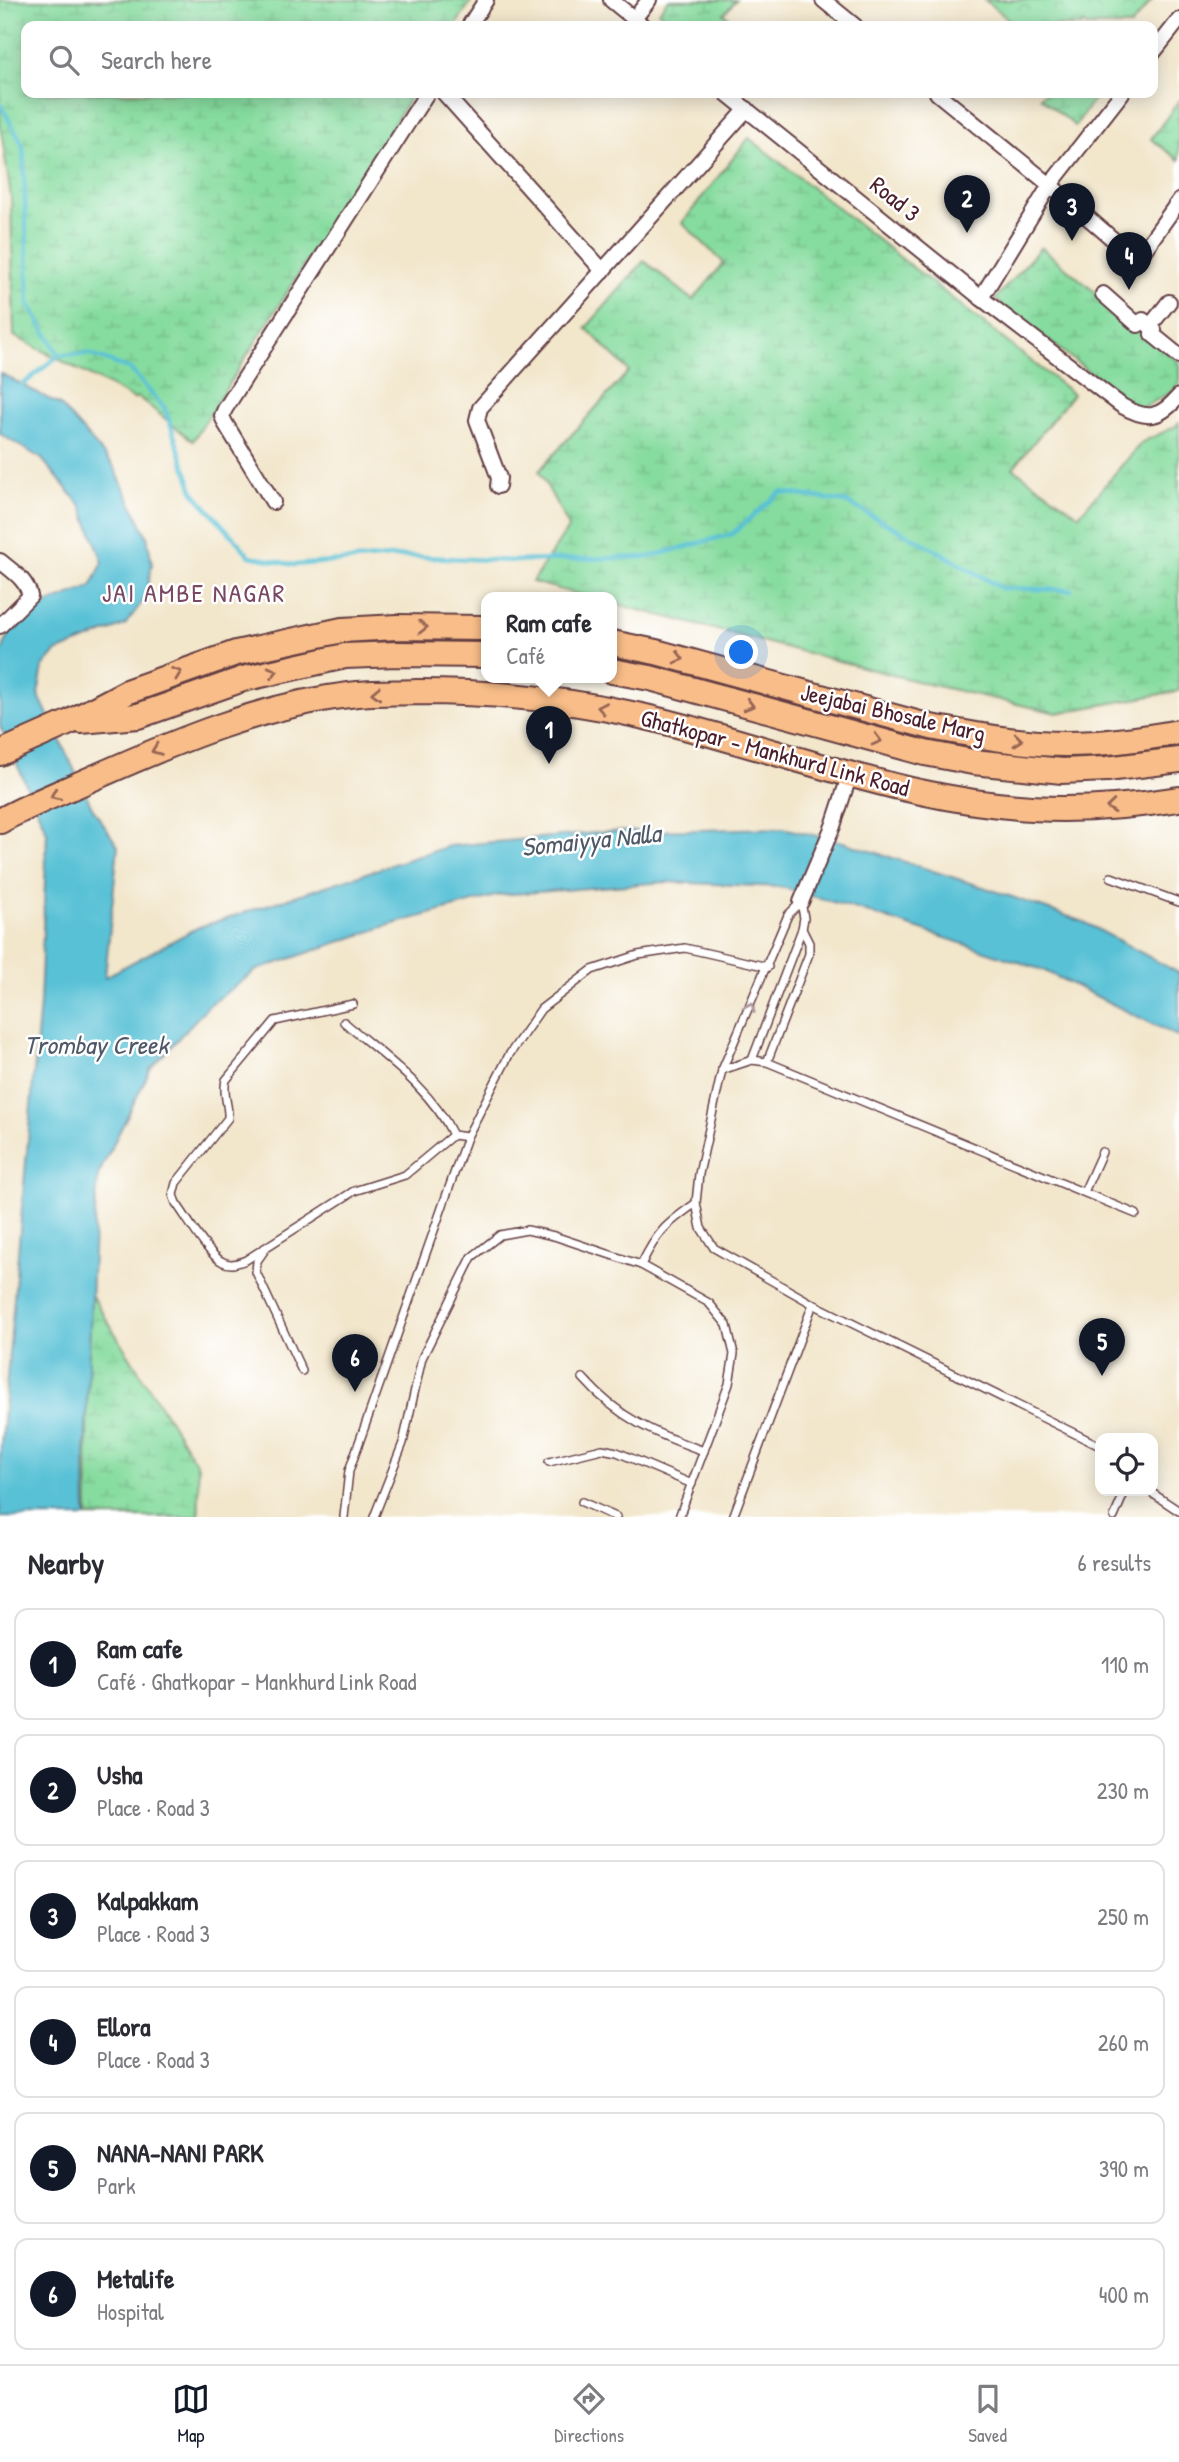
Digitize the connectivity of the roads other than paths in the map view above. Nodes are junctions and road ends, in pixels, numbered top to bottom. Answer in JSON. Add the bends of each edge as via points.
{"nodes":[{"id":1,"x":486,"y":0,"type":"edge"},
{"id":2,"x":611,"y":0,"type":"edge"},
{"id":3,"x":649,"y":0,"type":"edge"},
{"id":4,"x":823,"y":0,"type":"edge"},
{"id":5,"x":1179,"y":20,"type":"edge"},
{"id":6,"x":472,"y":21,"type":"edge"},
{"id":7,"x":637,"y":21,"type":"edge"},
{"id":8,"x":640,"y":21,"type":"edge"},
{"id":9,"x":849,"y":21,"type":"edge"},
{"id":10,"x":1158,"y":47,"type":"edge"},
{"id":11,"x":424,"y":98,"type":"edge"},
{"id":12,"x":448,"y":98,"type":"edge"},
{"id":13,"x":733,"y":98,"type":"edge"},
{"id":14,"x":943,"y":98,"type":"edge"},
{"id":15,"x":1118,"y":98,"type":"edge"},
{"id":16,"x":747,"y":109,"type":"junction"},
{"id":17,"x":1050,"y":185,"type":"junction"},
{"id":18,"x":1179,"y":201,"type":"edge"},
{"id":19,"x":603,"y":271,"type":"junction"},
{"id":20,"x":1103,"y":294,"type":"dead end"},
{"id":21,"x":981,"y":298,"type":"junction"},
{"id":22,"x":1169,"y":302,"type":"dead end"},
{"id":23,"x":1150,"y":326,"type":"junction"},
{"id":24,"x":1179,"y":356,"type":"edge"},
{"id":25,"x":1179,"y":396,"type":"edge"},
{"id":26,"x":498,"y":486,"type":"dead end"},
{"id":27,"x":273,"y":502,"type":"dead end"},
{"id":28,"x":0,"y":561,"type":"edge"},
{"id":29,"x":0,"y":626,"type":"edge"},
{"id":30,"x":481,"y":628,"type":"edge"},
{"id":31,"x":617,"y":644,"type":"edge"},
{"id":32,"x":481,"y":655,"type":"edge"},
{"id":33,"x":617,"y":672,"type":"edge"},
{"id":34,"x":70,"y":722,"type":"junction"},
{"id":35,"x":1179,"y":732,"type":"edge"},
{"id":36,"x":0,"y":753,"type":"edge"},
{"id":37,"x":1179,"y":760,"type":"edge"},
{"id":38,"x":850,"y":774,"type":"junction"},
{"id":39,"x":1179,"y":799,"type":"edge"},
{"id":40,"x":7,"y":816,"type":"edge"},
{"id":41,"x":1111,"y":877,"type":"dead end"},
{"id":42,"x":802,"y":899,"type":"junction"},
{"id":43,"x":1179,"y":902,"type":"edge"},
{"id":44,"x":802,"y":929,"type":"junction"},
{"id":45,"x":768,"y":967,"type":"junction"},
{"id":46,"x":353,"y":1004,"type":"dead end"},
{"id":47,"x":344,"y":1022,"type":"dead end"},
{"id":48,"x":752,"y":1059,"type":"junction"},
{"id":49,"x":767,"y":1062,"type":"junction"},
{"id":50,"x":722,"y":1070,"type":"junction"},
{"id":51,"x":453,"y":1135,"type":"junction"},
{"id":52,"x":467,"y":1137,"type":"junction"},
{"id":53,"x":1102,"y":1152,"type":"dead end"},
{"id":54,"x":1084,"y":1192,"type":"junction"},
{"id":55,"x":696,"y":1203,"type":"junction"},
{"id":56,"x":1136,"y":1214,"type":"dead end"},
{"id":57,"x":266,"y":1247,"type":"junction"},
{"id":58,"x":641,"y":1265,"type":"junction"},
{"id":59,"x":813,"y":1304,"type":"junction"},
{"id":60,"x":302,"y":1371,"type":"dead end"},
{"id":61,"x":583,"y":1378,"type":"dead end"},
{"id":62,"x":1095,"y":1444,"type":"edge"},
{"id":63,"x":704,"y":1451,"type":"junction"},
{"id":64,"x":549,"y":1462,"type":"dead end"},
{"id":65,"x":691,"y":1484,"type":"junction"},
{"id":66,"x":1123,"y":1496,"type":"edge"},
{"id":67,"x":1156,"y":1496,"type":"edge"},
{"id":68,"x":582,"y":1502,"type":"dead end"},
{"id":69,"x":1179,"y":1511,"type":"edge"},
{"id":70,"x":344,"y":1517,"type":"edge"},
{"id":71,"x":374,"y":1517,"type":"edge"},
{"id":72,"x":616,"y":1517,"type":"edge"},
{"id":73,"x":679,"y":1517,"type":"edge"},
{"id":74,"x":733,"y":1517,"type":"edge"},
{"id":75,"x":1114,"y":1517,"type":"edge"}],
"edges":[{"from":1,"to":6,"type":"street"},
{"from":2,"to":7,"type":"street"},
{"from":3,"to":8,"type":"street"},
{"from":4,"to":9,"type":"street"},
{"from":5,"to":10,"type":"street"},
{"from":11,"to":27,"type":"street","via":[[222,416]]},
{"from":12,"to":19,"type":"street"},
{"from":13,"to":16,"type":"street","name":"Road 3"},
{"from":14,"to":17,"type":"street"},
{"from":15,"to":17,"type":"street"},
{"from":16,"to":19,"type":"street"},
{"from":16,"to":21,"type":"street","name":"Road 3"},
{"from":17,"to":18,"type":"street","via":[[1137,260]]},
{"from":17,"to":21,"type":"street"},
{"from":19,"to":26,"type":"street","via":[[480,408],[477,420]]},
{"from":20,"to":23,"type":"street","via":[[1138,325],[1143,320]]},
{"from":21,"to":25,"type":"street","name":"Road 3","via":[[1138,415],[1167,410]]},
{"from":22,"to":23,"type":"street"},
{"from":23,"to":24,"type":"street","via":[[1152,334]]},
{"from":28,"to":29,"type":"street","via":[[23,581],[30,596]]},
{"from":34,"to":30,"type":"highway","one_way":true,"via":[[129,691],[236,653],[288,640],[342,630]]},
{"from":31,"to":35,"type":"highway","name":"Jeejabai Bhosale Marg","one_way":true,"via":[[931,727],[977,735],[1063,744]]},
{"from":34,"to":32,"type":"highway","one_way":true,"via":[[138,716],[243,679],[345,656]]},
{"from":33,"to":37,"type":"highway","one_way":true,"via":[[925,753],[1062,771]]},
{"from":34,"to":36,"type":"highway"},
{"from":39,"to":38,"type":"highway","name":"Ghatkopar - Mankhurd Link Road","one_way":true,"via":[[1109,808],[1050,808],[942,796]]},
{"from":38,"to":40,"type":"highway","name":"Ghatkopar - Mankhurd Link Road","one_way":true,"via":[[642,716],[540,699],[444,692],[350,695],[253,716],[151,752]]},
{"from":38,"to":42,"type":"street"},
{"from":41,"to":43,"type":"lane"},
{"from":42,"to":44,"type":"lane"},
{"from":42,"to":45,"type":"lane","via":[[788,915]]},
{"from":44,"to":48,"type":"lane"},
{"from":44,"to":49,"type":"lane","via":[[809,954]]},
{"from":50,"to":45,"type":"lane","one_way":true},
{"from":45,"to":52,"type":"lane","via":[[685,948],[638,955],[592,970],[541,1009],[509,1055]]},
{"from":46,"to":57,"type":"lane","via":[[275,1021],[226,1080],[228,1118],[176,1183],[176,1203],[225,1264],[237,1264]]},
{"from":47,"to":51,"type":"lane","via":[[416,1085]]},
{"from":48,"to":49,"type":"lane"},
{"from":48,"to":50,"type":"lane"},
{"from":49,"to":54,"type":"lane"},
{"from":50,"to":55,"type":"lane"},
{"from":51,"to":52,"type":"lane"},
{"from":51,"to":57,"type":"lane","via":[[405,1175],[354,1191]]},
{"from":52,"to":70,"type":"lane","via":[[349,1471]]},
{"from":53,"to":54,"type":"lane"},
{"from":54,"to":56,"type":"lane"},
{"from":55,"to":58,"type":"lane","via":[[654,1239]]},
{"from":55,"to":59,"type":"lane","via":[[701,1227],[714,1248]]},
{"from":57,"to":60,"type":"lane","via":[[256,1272]]},
{"from":58,"to":63,"type":"lane","via":[[709,1303],[727,1325],[734,1354],[729,1384]]},
{"from":58,"to":71,"type":"lane","via":[[527,1230],[500,1236],[472,1257],[422,1358],[403,1443]]},
{"from":59,"to":62,"type":"lane"},
{"from":59,"to":74,"type":"lane"},
{"from":61,"to":63,"type":"lane","via":[[629,1419]]},
{"from":63,"to":65,"type":"lane"},
{"from":64,"to":65,"type":"lane","via":[[602,1449]]},
{"from":65,"to":73,"type":"lane"},
{"from":66,"to":75,"type":"lane"},
{"from":67,"to":69,"type":"lane"},
{"from":68,"to":72,"type":"lane"}]}
